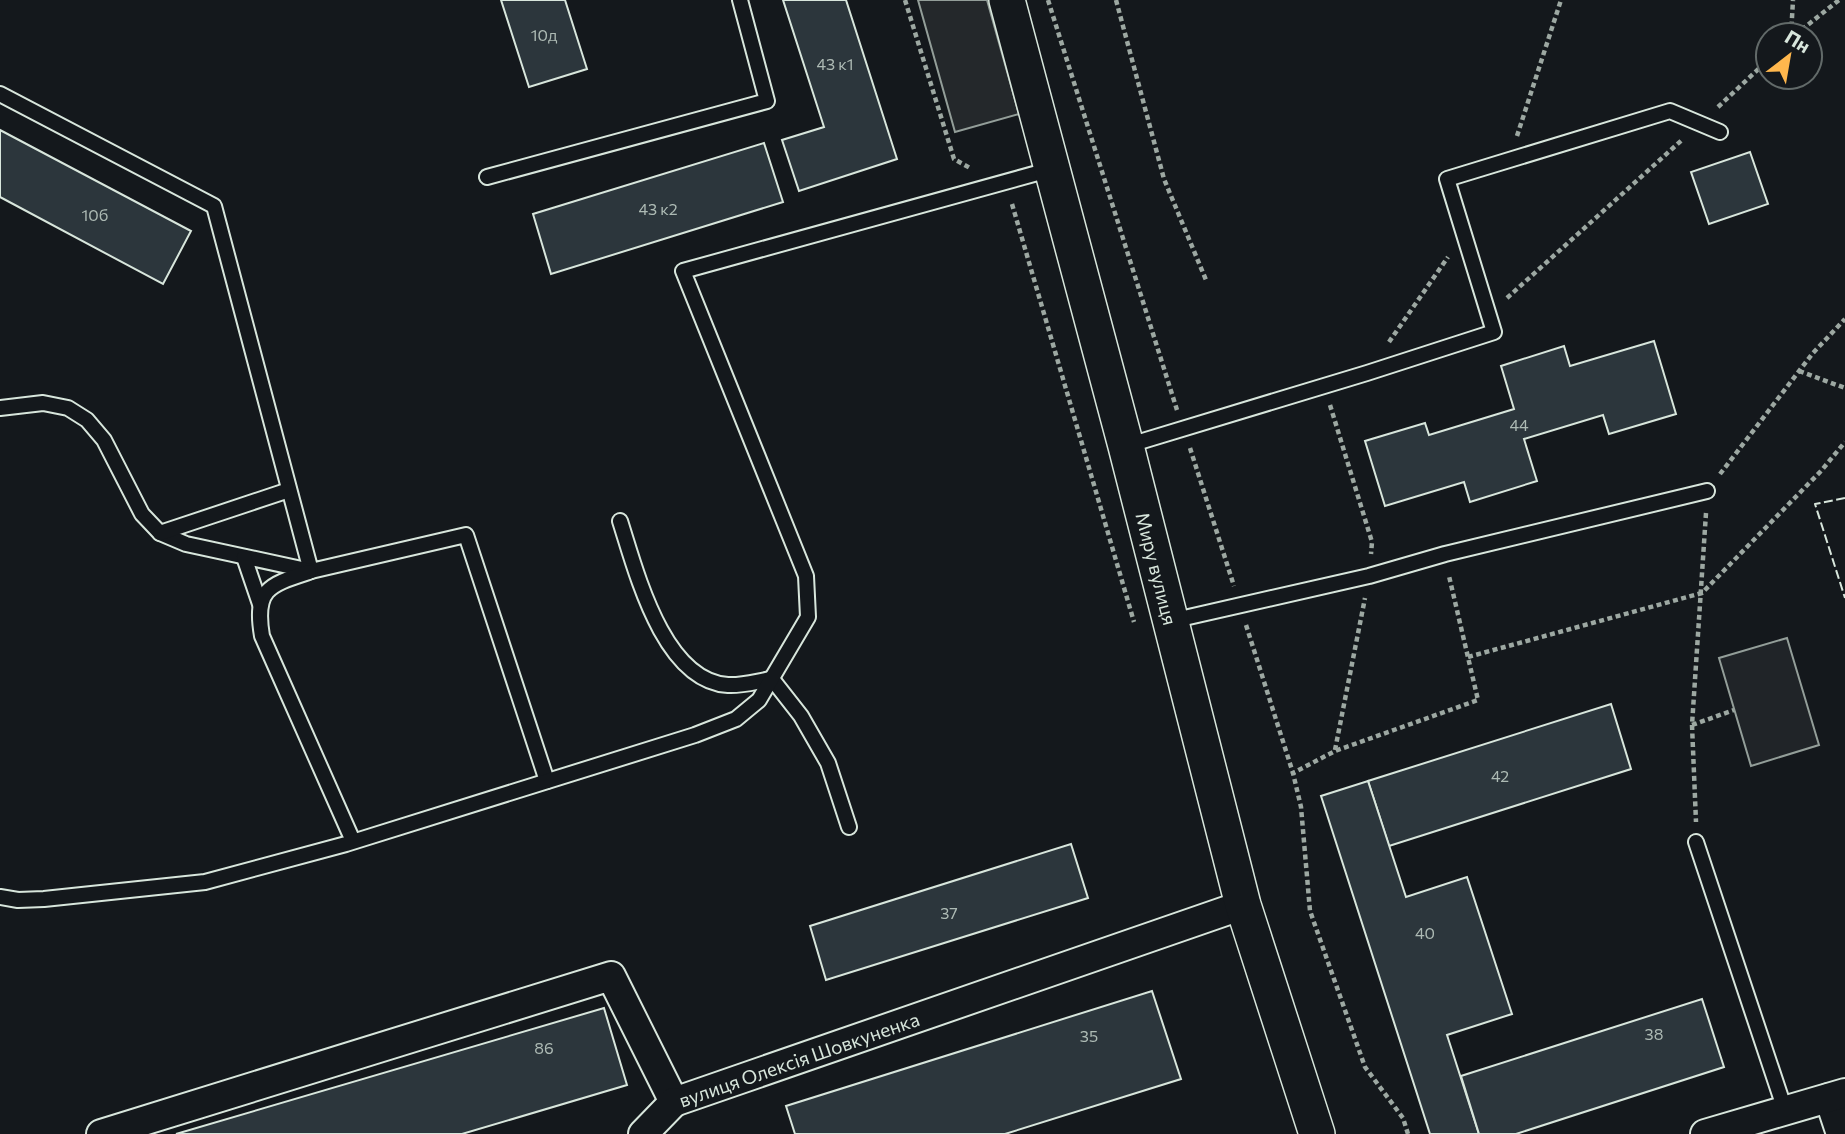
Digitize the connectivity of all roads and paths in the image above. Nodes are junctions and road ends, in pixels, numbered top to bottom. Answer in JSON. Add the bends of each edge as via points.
{"nodes":[{"id":1,"x":740,"y":0,"type":"edge"},
{"id":2,"x":905,"y":0,"type":"edge"},
{"id":3,"x":1007,"y":0,"type":"edge"},
{"id":4,"x":1048,"y":0,"type":"edge"},
{"id":5,"x":1116,"y":0,"type":"edge"},
{"id":6,"x":1561,"y":0,"type":"edge"},
{"id":7,"x":1793,"y":0,"type":"edge"},
{"id":8,"x":1839,"y":0,"type":"edge"},
{"id":9,"x":1793,"y":21,"type":"edge"},
{"id":10,"x":1811,"y":21,"type":"edge"},
{"id":11,"x":1754,"y":73,"type":"edge"},
{"id":12,"x":0,"y":94,"type":"edge"},
{"id":13,"x":1700,"y":124,"type":"junction"},
{"id":14,"x":1720,"y":132,"type":"dead end"},
{"id":15,"x":1509,"y":161,"type":"junction"},
{"id":16,"x":1052,"y":169,"type":"junction"},
{"id":17,"x":487,"y":177,"type":"dead end"},
{"id":18,"x":996,"y":184,"type":"junction"},
{"id":19,"x":1464,"y":234,"type":"junction"},
{"id":20,"x":1206,"y":279,"type":"dead end"},
{"id":21,"x":1489,"y":315,"type":"junction"},
{"id":22,"x":1845,"y":319,"type":"edge"},
{"id":23,"x":1799,"y":371,"type":"junction"},
{"id":24,"x":1367,"y":373,"type":"junction"},
{"id":25,"x":1324,"y":386,"type":"junction"},
{"id":26,"x":1845,"y":388,"type":"edge"},
{"id":27,"x":0,"y":408,"type":"edge"},
{"id":28,"x":1184,"y":428,"type":"junction"},
{"id":29,"x":1845,"y":442,"type":"edge"},
{"id":30,"x":1126,"y":446,"type":"junction"},
{"id":31,"x":289,"y":490,"type":"junction"},
{"id":32,"x":1707,"y":491,"type":"junction"},
{"id":33,"x":620,"y":521,"type":"dead end"},
{"id":34,"x":160,"y":533,"type":"junction"},
{"id":35,"x":1444,"y":555,"type":"junction"},
{"id":36,"x":243,"y":557,"type":"junction"},
{"id":37,"x":311,"y":571,"type":"junction"},
{"id":38,"x":1369,"y":576,"type":"junction"},
{"id":39,"x":1702,"y":593,"type":"junction"},
{"id":40,"x":260,"y":604,"type":"junction"},
{"id":41,"x":1240,"y":606,"type":"junction"},
{"id":42,"x":1171,"y":621,"type":"junction"},
{"id":43,"x":1468,"y":657,"type":"junction"},
{"id":44,"x":772,"y":679,"type":"junction"},
{"id":45,"x":1734,"y":710,"type":"dead end"},
{"id":46,"x":1692,"y":725,"type":"junction"},
{"id":47,"x":1335,"y":751,"type":"junction"},
{"id":48,"x":1293,"y":773,"type":"junction"},
{"id":49,"x":547,"y":781,"type":"junction"},
{"id":50,"x":849,"y":827,"type":"dead end"},
{"id":51,"x":353,"y":841,"type":"junction"},
{"id":52,"x":1696,"y":842,"type":"joint"},
{"id":53,"x":0,"y":897,"type":"edge"},
{"id":54,"x":1243,"y":905,"type":"junction"},
{"id":55,"x":1837,"y":1095,"type":"edge"},
{"id":56,"x":674,"y":1102,"type":"junction"},
{"id":57,"x":1785,"y":1111,"type":"junction"},
{"id":58,"x":101,"y":1134,"type":"edge"},
{"id":59,"x":643,"y":1134,"type":"edge"},
{"id":60,"x":1317,"y":1134,"type":"edge"},
{"id":61,"x":1408,"y":1134,"type":"edge"},
{"id":62,"x":1705,"y":1134,"type":"edge"},
{"id":63,"x":1841,"y":1134,"type":"edge"}],
"edges":[{"from":1,"to":17,"type":"lane","via":[[767,101]]},
{"from":2,"to":18,"type":"path","via":[[954,159]]},
{"from":3,"to":16,"type":"street","name":"Миру вулиця"},
{"from":4,"to":28,"type":"path"},
{"from":5,"to":20,"type":"path","via":[[1164,179]]},
{"from":6,"to":15,"type":"path"},
{"from":7,"to":9,"type":"path"},
{"from":8,"to":10,"type":"path"},
{"from":11,"to":13,"type":"path"},
{"from":12,"to":31,"type":"lane","via":[[214,206]]},
{"from":13,"to":14,"type":"lane"},
{"from":13,"to":15,"type":"lane","via":[[1670,111]]},
{"from":13,"to":21,"type":"path"},
{"from":15,"to":19,"type":"lane","via":[[1447,179]]},
{"from":16,"to":18,"type":"lane"},
{"from":16,"to":30,"type":"street","name":"Миру вулиця"},
{"from":18,"to":44,"type":"lane","via":[[683,271],[806,576],[807,617]]},
{"from":19,"to":21,"type":"lane"},
{"from":19,"to":24,"type":"path"},
{"from":21,"to":24,"type":"lane","via":[[1494,332]]},
{"from":22,"to":23,"type":"path"},
{"from":23,"to":26,"type":"path"},
{"from":23,"to":32,"type":"path"},
{"from":24,"to":25,"type":"lane"},
{"from":25,"to":28,"type":"lane"},
{"from":25,"to":38,"type":"path","via":[[1372,542]]},
{"from":27,"to":34,"type":"lane","via":[[43,403],[68,408],[87,420],[104,440],[142,514]]},
{"from":28,"to":30,"type":"lane"},
{"from":28,"to":41,"type":"path"},
{"from":29,"to":39,"type":"path"},
{"from":30,"to":42,"type":"street","name":"Миру вулиця"},
{"from":31,"to":34,"type":"lane"},
{"from":31,"to":37,"type":"lane"},
{"from":32,"to":35,"type":"lane"},
{"from":32,"to":39,"type":"path"},
{"from":33,"to":44,"type":"lane","via":[[643,594],[667,641],[688,667],[708,680],[729,685]]},
{"from":34,"to":36,"type":"lane"},
{"from":35,"to":38,"type":"lane"},
{"from":35,"to":43,"type":"path"},
{"from":36,"to":37,"type":"lane"},
{"from":36,"to":40,"type":"lane"},
{"from":37,"to":40,"type":"lane","via":[[277,582]]},
{"from":37,"to":49,"type":"lane","via":[[466,536]]},
{"from":38,"to":41,"type":"lane"},
{"from":38,"to":47,"type":"path"},
{"from":39,"to":43,"type":"path"},
{"from":39,"to":46,"type":"path"},
{"from":40,"to":51,"type":"lane","via":[[262,636]]},
{"from":41,"to":42,"type":"lane"},
{"from":41,"to":48,"type":"path"},
{"from":42,"to":54,"type":"street","name":"Миру вулиця"},
{"from":43,"to":47,"type":"path","via":[[1478,700]]},
{"from":44,"to":49,"type":"lane","via":[[759,700],[736,719]]},
{"from":44,"to":50,"type":"lane","via":[[801,716],[828,763]]},
{"from":45,"to":46,"type":"path"},
{"from":46,"to":52,"type":"path"},
{"from":47,"to":48,"type":"path"},
{"from":48,"to":61,"type":"path","via":[[1301,807],[1310,911],[1365,1067],[1403,1118]]},
{"from":49,"to":51,"type":"lane"},
{"from":51,"to":53,"type":"lane","via":[[205,882],[44,899]]},
{"from":52,"to":57,"type":"lane"},
{"from":54,"to":56,"type":"street","name":"вулиця Олексія Шовкуненка"},
{"from":54,"to":60,"type":"street","name":"Миру вулиця"},
{"from":55,"to":57,"type":"street"},
{"from":55,"to":63,"type":"street"},
{"from":56,"to":58,"type":"street","name":"вулиця Олексія Шовкуненка","via":[[611,976]]},
{"from":56,"to":59,"type":"street"},
{"from":57,"to":62,"type":"street"}]}
